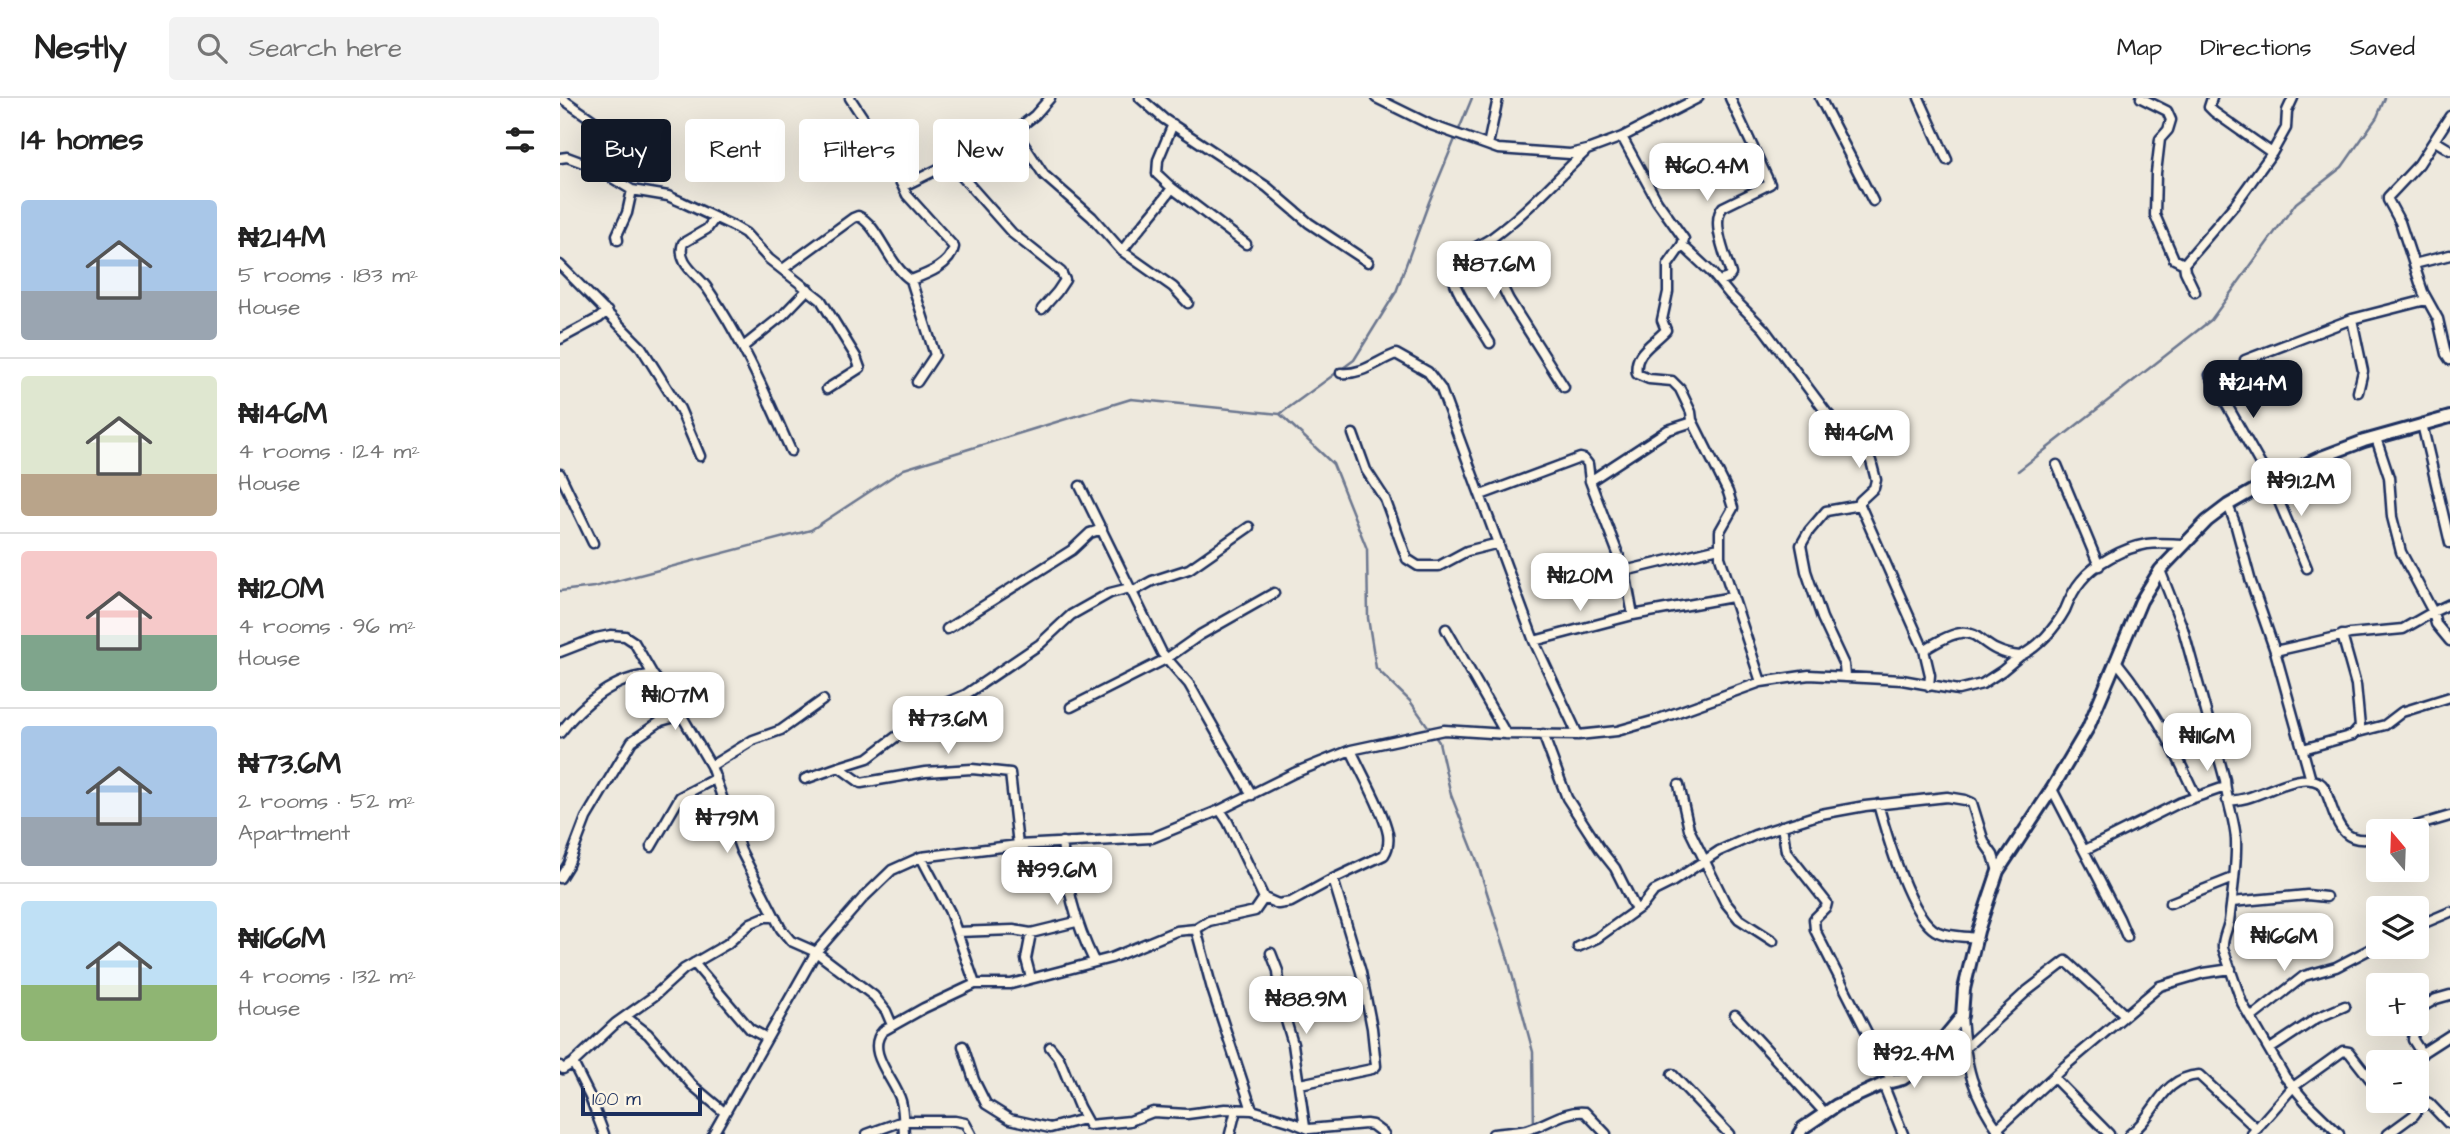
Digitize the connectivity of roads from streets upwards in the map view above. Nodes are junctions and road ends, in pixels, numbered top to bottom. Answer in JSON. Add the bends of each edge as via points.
{"nodes":[{"id":1,"x":561,"y":98,"type":"edge"},
{"id":2,"x":850,"y":98,"type":"edge"},
{"id":3,"x":1050,"y":98,"type":"edge"},
{"id":4,"x":1140,"y":98,"type":"edge"},
{"id":5,"x":1499,"y":98,"type":"edge"},
{"id":6,"x":1698,"y":98,"type":"edge"},
{"id":7,"x":1730,"y":98,"type":"edge"},
{"id":8,"x":1820,"y":98,"type":"edge"},
{"id":9,"x":1919,"y":98,"type":"edge"},
{"id":10,"x":2141,"y":98,"type":"edge"},
{"id":11,"x":2212,"y":98,"type":"edge"},
{"id":12,"x":2293,"y":98,"type":"edge"},
{"id":13,"x":1379,"y":99,"type":"edge"},
{"id":14,"x":2450,"y":116,"type":"edge"},
{"id":15,"x":591,"y":119,"type":"edge"},
{"id":16,"x":1029,"y":120,"type":"edge"},
{"id":17,"x":1173,"y":124,"type":"junction"},
{"id":18,"x":1622,"y":137,"type":"junction"},
{"id":19,"x":2435,"y":141,"type":"junction"},
{"id":20,"x":1488,"y":145,"type":"junction"},
{"id":21,"x":1587,"y":150,"type":"junction"},
{"id":22,"x":2450,"y":150,"type":"edge"},
{"id":23,"x":1029,"y":152,"type":"edge"},
{"id":24,"x":2272,"y":153,"type":"junction"},
{"id":25,"x":560,"y":158,"type":"edge"},
{"id":26,"x":1947,"y":160,"type":"dead end"},
{"id":27,"x":581,"y":163,"type":"edge"},
{"id":28,"x":933,"y":172,"type":"edge"},
{"id":29,"x":619,"y":182,"type":"edge"},
{"id":30,"x":967,"y":182,"type":"edge"},
{"id":31,"x":904,"y":186,"type":"junction"},
{"id":32,"x":1172,"y":188,"type":"junction"},
{"id":33,"x":632,"y":190,"type":"junction"},
{"id":34,"x":1873,"y":201,"type":"dead end"},
{"id":35,"x":715,"y":218,"type":"junction"},
{"id":36,"x":618,"y":240,"type":"dead end"},
{"id":37,"x":1246,"y":244,"type":"dead end"},
{"id":38,"x":1482,"y":245,"type":"junction"},
{"id":39,"x":1682,"y":245,"type":"junction"},
{"id":40,"x":1122,"y":251,"type":"junction"},
{"id":41,"x":2450,"y":255,"type":"edge"},
{"id":42,"x":1368,"y":262,"type":"dead end"},
{"id":43,"x":2184,"y":264,"type":"junction"},
{"id":44,"x":2414,"y":264,"type":"junction"},
{"id":45,"x":560,"y":265,"type":"edge"},
{"id":46,"x":783,"y":269,"type":"junction"},
{"id":47,"x":911,"y":280,"type":"junction"},
{"id":48,"x":1719,"y":281,"type":"junction"},
{"id":49,"x":808,"y":289,"type":"junction"},
{"id":50,"x":2195,"y":292,"type":"dead end"},
{"id":51,"x":2426,"y":300,"type":"junction"},
{"id":52,"x":1188,"y":303,"type":"dead end"},
{"id":53,"x":1042,"y":309,"type":"dead end"},
{"id":54,"x":607,"y":312,"type":"junction"},
{"id":55,"x":2353,"y":319,"type":"junction"},
{"id":56,"x":560,"y":339,"type":"edge"},
{"id":57,"x":1490,"y":342,"type":"dead end"},
{"id":58,"x":743,"y":347,"type":"junction"},
{"id":59,"x":2245,"y":359,"type":"dead end"},
{"id":60,"x":2450,"y":360,"type":"edge"},
{"id":61,"x":1342,"y":373,"type":"dead end"},
{"id":62,"x":2210,"y":375,"type":"dead end"},
{"id":63,"x":917,"y":382,"type":"dead end"},
{"id":64,"x":1564,"y":387,"type":"dead end"},
{"id":65,"x":827,"y":389,"type":"dead end"},
{"id":66,"x":2358,"y":392,"type":"dead end"},
{"id":67,"x":2450,"y":417,"type":"edge"},
{"id":68,"x":1693,"y":422,"type":"junction"},
{"id":69,"x":2422,"y":424,"type":"junction"},
{"id":70,"x":1353,"y":434,"type":"dead end"},
{"id":71,"x":2376,"y":438,"type":"junction"},
{"id":72,"x":791,"y":451,"type":"dead end"},
{"id":73,"x":700,"y":456,"type":"dead end"},
{"id":74,"x":2057,"y":465,"type":"dead end"},
{"id":75,"x":560,"y":474,"type":"edge"},
{"id":76,"x":1590,"y":481,"type":"junction"},
{"id":77,"x":2270,"y":481,"type":"junction"},
{"id":78,"x":1080,"y":486,"type":"dead end"},
{"id":79,"x":1481,"y":495,"type":"junction"},
{"id":80,"x":1860,"y":505,"type":"junction"},
{"id":81,"x":2228,"y":505,"type":"junction"},
{"id":82,"x":1249,"y":527,"type":"dead end"},
{"id":83,"x":1102,"y":529,"type":"junction"},
{"id":84,"x":593,"y":543,"type":"dead end"},
{"id":85,"x":1499,"y":543,"type":"junction"},
{"id":86,"x":2450,"y":543,"type":"edge"},
{"id":87,"x":2185,"y":544,"type":"junction"},
{"id":88,"x":1719,"y":548,"type":"junction"},
{"id":89,"x":2099,"y":566,"type":"junction"},
{"id":90,"x":2307,"y":568,"type":"dead end"},
{"id":91,"x":2160,"y":570,"type":"junction"},
{"id":92,"x":1625,"y":572,"type":"junction"},
{"id":93,"x":1550,"y":589,"type":"dead end"},
{"id":94,"x":1131,"y":590,"type":"junction"},
{"id":95,"x":1274,"y":593,"type":"dead end"},
{"id":96,"x":1732,"y":597,"type":"junction"},
{"id":97,"x":2450,"y":604,"type":"edge"},
{"id":98,"x":2433,"y":612,"type":"junction"},
{"id":99,"x":1633,"y":615,"type":"junction"},
{"id":100,"x":947,"y":629,"type":"dead end"},
{"id":101,"x":1446,"y":629,"type":"dead end"},
{"id":102,"x":2342,"y":635,"type":"junction"},
{"id":103,"x":1534,"y":641,"type":"junction"},
{"id":104,"x":2450,"y":641,"type":"edge"},
{"id":105,"x":1924,"y":650,"type":"junction"},
{"id":106,"x":2275,"y":651,"type":"junction"},
{"id":107,"x":560,"y":652,"type":"edge"},
{"id":108,"x":2020,"y":656,"type":"junction"},
{"id":109,"x":1166,"y":659,"type":"junction"},
{"id":110,"x":2117,"y":662,"type":"junction"},
{"id":111,"x":653,"y":675,"type":"junction"},
{"id":112,"x":1844,"y":676,"type":"junction"},
{"id":113,"x":1761,"y":682,"type":"junction"},
{"id":114,"x":1929,"y":686,"type":"junction"},
{"id":115,"x":2450,"y":697,"type":"edge"},
{"id":116,"x":823,"y":700,"type":"dead end"},
{"id":117,"x":1071,"y":707,"type":"dead end"},
{"id":118,"x":682,"y":715,"type":"junction"},
{"id":119,"x":2358,"y":732,"type":"junction"},
{"id":120,"x":560,"y":733,"type":"edge"},
{"id":121,"x":1506,"y":734,"type":"junction"},
{"id":122,"x":1543,"y":734,"type":"junction"},
{"id":123,"x":1578,"y":735,"type":"junction"},
{"id":124,"x":1351,"y":750,"type":"junction"},
{"id":125,"x":2303,"y":750,"type":"junction"},
{"id":126,"x":711,"y":766,"type":"junction"},
{"id":127,"x":839,"y":767,"type":"junction"},
{"id":128,"x":716,"y":778,"type":"junction"},
{"id":129,"x":805,"y":779,"type":"dead end"},
{"id":130,"x":2311,"y":780,"type":"junction"},
{"id":131,"x":1679,"y":785,"type":"dead end"},
{"id":132,"x":2225,"y":787,"type":"junction"},
{"id":133,"x":2052,"y":789,"type":"junction"},
{"id":134,"x":1252,"y":795,"type":"junction"},
{"id":135,"x":2196,"y":797,"type":"junction"},
{"id":136,"x":2227,"y":800,"type":"junction"},
{"id":137,"x":1878,"y":804,"type":"junction"},
{"id":138,"x":1220,"y":810,"type":"junction"},
{"id":139,"x":2450,"y":816,"type":"edge"},
{"id":140,"x":2429,"y":822,"type":"edge"},
{"id":141,"x":1782,"y":826,"type":"junction"},
{"id":142,"x":2366,"y":840,"type":"edge"},
{"id":143,"x":1062,"y":842,"type":"junction"},
{"id":144,"x":1018,"y":845,"type":"junction"},
{"id":145,"x":651,"y":847,"type":"dead end"},
{"id":146,"x":2085,"y":850,"type":"junction"},
{"id":147,"x":921,"y":858,"type":"junction"},
{"id":148,"x":1706,"y":860,"type":"junction"},
{"id":149,"x":1998,"y":871,"type":"junction"},
{"id":150,"x":560,"y":878,"type":"edge"},
{"id":151,"x":2233,"y":878,"type":"junction"},
{"id":152,"x":1332,"y":879,"type":"junction"},
{"id":153,"x":2326,"y":897,"type":"dead end"},
{"id":154,"x":1264,"y":898,"type":"junction"},
{"id":155,"x":2170,"y":902,"type":"dead end"},
{"id":156,"x":2232,"y":902,"type":"junction"},
{"id":157,"x":1636,"y":910,"type":"junction"},
{"id":158,"x":2450,"y":912,"type":"edge"},
{"id":159,"x":775,"y":917,"type":"junction"},
{"id":160,"x":2429,"y":921,"type":"edge"},
{"id":161,"x":1076,"y":922,"type":"junction"},
{"id":162,"x":1196,"y":929,"type":"junction"},
{"id":163,"x":957,"y":932,"type":"junction"},
{"id":164,"x":1031,"y":933,"type":"junction"},
{"id":165,"x":2126,"y":937,"type":"dead end"},
{"id":166,"x":1977,"y":938,"type":"junction"},
{"id":167,"x":1773,"y":941,"type":"dead end"},
{"id":168,"x":1578,"y":947,"type":"dead end"},
{"id":169,"x":2366,"y":951,"type":"edge"},
{"id":170,"x":816,"y":952,"type":"junction"},
{"id":171,"x":1271,"y":953,"type":"dead end"},
{"id":172,"x":1094,"y":961,"type":"junction"},
{"id":173,"x":694,"y":963,"type":"junction"},
{"id":174,"x":2231,"y":969,"type":"junction"},
{"id":175,"x":1031,"y":978,"type":"junction"},
{"id":176,"x":975,"y":984,"type":"junction"},
{"id":177,"x":2450,"y":995,"type":"edge"},
{"id":178,"x":2429,"y":1004,"type":"edge"},
{"id":179,"x":2345,"y":1006,"type":"dead end"},
{"id":180,"x":2124,"y":1014,"type":"junction"},
{"id":181,"x":1735,"y":1015,"type":"dead end"},
{"id":182,"x":1962,"y":1016,"type":"junction"},
{"id":183,"x":626,"y":1017,"type":"junction"},
{"id":184,"x":2252,"y":1017,"type":"junction"},
{"id":185,"x":892,"y":1025,"type":"junction"},
{"id":186,"x":2450,"y":1035,"type":"edge"},
{"id":187,"x":767,"y":1038,"type":"junction"},
{"id":188,"x":963,"y":1046,"type":"dead end"},
{"id":189,"x":1050,"y":1048,"type":"dead end"},
{"id":190,"x":1964,"y":1049,"type":"junction"},
{"id":191,"x":2270,"y":1049,"type":"junction"},
{"id":192,"x":2428,"y":1050,"type":"edge"},
{"id":193,"x":573,"y":1063,"type":"junction"},
{"id":194,"x":561,"y":1069,"type":"edge"},
{"id":195,"x":1672,"y":1073,"type":"dead end"},
{"id":196,"x":2366,"y":1074,"type":"edge"},
{"id":197,"x":2053,"y":1077,"type":"junction"},
{"id":198,"x":1887,"y":1083,"type":"junction"},
{"id":199,"x":1300,"y":1084,"type":"junction"},
{"id":200,"x":2293,"y":1087,"type":"junction"},
{"id":201,"x":1236,"y":1110,"type":"junction"},
{"id":202,"x":1252,"y":1110,"type":"junction"},
{"id":203,"x":724,"y":1112,"type":"junction"},
{"id":204,"x":1825,"y":1113,"type":"junction"},
{"id":205,"x":2446,"y":1113,"type":"edge"},
{"id":206,"x":1084,"y":1119,"type":"junction"},
{"id":207,"x":903,"y":1121,"type":"junction"},
{"id":208,"x":2449,"y":1122,"type":"edge"},
{"id":209,"x":1309,"y":1130,"type":"edge"},
{"id":210,"x":1999,"y":1131,"type":"edge"},
{"id":211,"x":2254,"y":1131,"type":"edge"},
{"id":212,"x":1803,"y":1132,"type":"edge"},
{"id":213,"x":604,"y":1134,"type":"edge"},
{"id":214,"x":713,"y":1134,"type":"edge"},
{"id":215,"x":867,"y":1134,"type":"edge"},
{"id":216,"x":904,"y":1134,"type":"edge"},
{"id":217,"x":971,"y":1134,"type":"edge"},
{"id":218,"x":1230,"y":1134,"type":"edge"},
{"id":219,"x":1384,"y":1134,"type":"edge"},
{"id":220,"x":1493,"y":1134,"type":"edge"},
{"id":221,"x":1605,"y":1134,"type":"edge"},
{"id":222,"x":1729,"y":1134,"type":"edge"},
{"id":223,"x":1903,"y":1134,"type":"edge"},
{"id":224,"x":2109,"y":1134,"type":"edge"},
{"id":225,"x":2130,"y":1134,"type":"edge"},
{"id":226,"x":2339,"y":1134,"type":"edge"},
{"id":227,"x":2388,"y":1134,"type":"edge"},
{"id":228,"x":2449,"y":1134,"type":"edge"}],
"edges":[{"from":1,"to":15,"type":"street"},
{"from":2,"to":31,"type":"street"},
{"from":3,"to":16,"type":"street"},
{"from":4,"to":17,"type":"street"},
{"from":5,"to":20,"type":"street"},
{"from":6,"to":18,"type":"street"},
{"from":7,"to":48,"type":"street","via":[[1770,184],[1719,212],[1731,274]]},
{"from":8,"to":34,"type":"street"},
{"from":9,"to":26,"type":"street"},
{"from":10,"to":43,"type":"street","via":[[2166,111],[2171,120],[2160,139],[2155,215],[2174,259]]},
{"from":11,"to":24,"type":"street","via":[[2209,107],[2214,112]]},
{"from":12,"to":24,"type":"street","via":[[2286,128]]},
{"from":13,"to":20,"type":"street","via":[[1431,125]]},
{"from":14,"to":19,"type":"street"},
{"from":17,"to":32,"type":"street","via":[[1157,174]]},
{"from":17,"to":42,"type":"street"},
{"from":18,"to":21,"type":"street"},
{"from":18,"to":39,"type":"street","via":[[1684,239]]},
{"from":19,"to":22,"type":"street"},
{"from":19,"to":44,"type":"street","via":[[2389,197]]},
{"from":20,"to":21,"type":"street","via":[[1570,154]]},
{"from":21,"to":38,"type":"street","via":[[1523,214]]},
{"from":23,"to":40,"type":"street","via":[[1044,175]]},
{"from":24,"to":43,"type":"street"},
{"from":25,"to":27,"type":"street"},
{"from":28,"to":31,"type":"street"},
{"from":29,"to":33,"type":"street"},
{"from":30,"to":53,"type":"street","via":[[1012,233],[1061,272],[1065,280]]},
{"from":31,"to":47,"type":"street","via":[[954,247],[934,271]]},
{"from":32,"to":37,"type":"street"},
{"from":32,"to":40,"type":"street"},
{"from":33,"to":35,"type":"street","via":[[668,196]]},
{"from":33,"to":36,"type":"street"},
{"from":35,"to":46,"type":"street","via":[[745,233]]},
{"from":35,"to":58,"type":"street","via":[[708,229],[683,243],[681,251]]},
{"from":38,"to":57,"type":"street","via":[[1461,256],[1452,273],[1454,284]]},
{"from":38,"to":64,"type":"street","via":[[1509,300]]},
{"from":39,"to":48,"type":"street"},
{"from":39,"to":68,"type":"street","via":[[1668,264],[1665,331],[1637,357],[1635,368],[1649,379],[1672,381]]},
{"from":40,"to":52,"type":"street"},
{"from":41,"to":44,"type":"street"},
{"from":43,"to":50,"type":"street"},
{"from":44,"to":51,"type":"street"},
{"from":45,"to":54,"type":"street"},
{"from":46,"to":47,"type":"street","via":[[858,216],[868,221],[890,258]]},
{"from":46,"to":49,"type":"street"},
{"from":47,"to":63,"type":"street","via":[[935,355]]},
{"from":48,"to":80,"type":"street","via":[[1871,461],[1876,480]]},
{"from":49,"to":58,"type":"street"},
{"from":49,"to":65,"type":"street","via":[[836,322],[860,368]]},
{"from":51,"to":55,"type":"street"},
{"from":51,"to":60,"type":"street","via":[[2438,319]]},
{"from":54,"to":56,"type":"street"},
{"from":54,"to":73,"type":"street","via":[[665,381]]},
{"from":55,"to":59,"type":"street"},
{"from":55,"to":66,"type":"street","via":[[2363,371]]},
{"from":58,"to":72,"type":"street"},
{"from":61,"to":79,"type":"street","via":[[1356,374],[1396,354],[1428,372],[1441,389]]},
{"from":62,"to":77,"type":"street"},
{"from":67,"to":69,"type":"street"},
{"from":68,"to":76,"type":"street","via":[[1668,430]]},
{"from":68,"to":88,"type":"street","via":[[1732,505],[1720,531]]},
{"from":69,"to":71,"type":"street"},
{"from":69,"to":86,"type":"street"},
{"from":70,"to":85,"type":"street","via":[[1366,470],[1385,499],[1407,559],[1418,566],[1438,566],[1467,551]]},
{"from":71,"to":77,"type":"street"},
{"from":71,"to":98,"type":"street","via":[[2389,477],[2401,552]]},
{"from":74,"to":89,"type":"street"},
{"from":75,"to":84,"type":"street"},
{"from":76,"to":79,"type":"street","via":[[1588,464],[1580,458]]},
{"from":76,"to":92,"type":"street"},
{"from":77,"to":81,"type":"street"},
{"from":77,"to":90,"type":"street"},
{"from":78,"to":83,"type":"street"},
{"from":79,"to":85,"type":"street"},
{"from":80,"to":105,"type":"street"},
{"from":80,"to":112,"type":"street","via":[[1826,511],[1801,545],[1822,618],[1844,664]]},
{"from":81,"to":87,"type":"street"},
{"from":81,"to":106,"type":"street"},
{"from":82,"to":94,"type":"street","via":[[1189,569]]},
{"from":83,"to":94,"type":"street"},
{"from":83,"to":100,"type":"street"},
{"from":85,"to":103,"type":"street"},
{"from":87,"to":89,"type":"street","via":[[2147,544],[2123,551]]},
{"from":87,"to":91,"type":"street"},
{"from":88,"to":92,"type":"street"},
{"from":88,"to":96,"type":"street"},
{"from":89,"to":108,"type":"street","via":[[2080,582],[2046,635]]},
{"from":91,"to":110,"type":"street","via":[[2141,601]]},
{"from":91,"to":132,"type":"street","via":[[2183,629]]},
{"from":92,"to":93,"type":"street"},
{"from":92,"to":99,"type":"street"},
{"from":94,"to":109,"type":"street"},
{"from":94,"to":127,"type":"street","via":[[1110,593],[1071,615],[1030,652],[965,695],[934,708],[868,758]]},
{"from":95,"to":109,"type":"street"},
{"from":96,"to":99,"type":"street"},
{"from":96,"to":113,"type":"street"},
{"from":97,"to":98,"type":"street"},
{"from":98,"to":102,"type":"street","via":[[2403,629]]},
{"from":98,"to":104,"type":"street"},
{"from":99,"to":103,"type":"street"},
{"from":101,"to":121,"type":"street"},
{"from":102,"to":106,"type":"street"},
{"from":102,"to":119,"type":"street","via":[[2356,685]]},
{"from":103,"to":123,"type":"street"},
{"from":105,"to":108,"type":"street","via":[[1961,631]]},
{"from":105,"to":114,"type":"street"},
{"from":106,"to":125,"type":"street"},
{"from":107,"to":111,"type":"street","via":[[596,638],[625,636],[635,642]]},
{"from":108,"to":114,"type":"street","via":[[1982,684],[1958,690]]},
{"from":109,"to":117,"type":"street"},
{"from":109,"to":134,"type":"street","via":[[1189,684]]},
{"from":110,"to":133,"type":"street","via":[[2088,728]]},
{"from":110,"to":135,"type":"street","via":[[2167,733]]},
{"from":111,"to":118,"type":"street"},
{"from":111,"to":120,"type":"street","via":[[635,677],[594,697]]},
{"from":112,"to":113,"type":"street"},
{"from":112,"to":114,"type":"street"},
{"from":113,"to":123,"type":"street","via":[[1643,724]]},
{"from":115,"to":119,"type":"street"},
{"from":116,"to":126,"type":"street","via":[[781,730],[753,740]]},
{"from":118,"to":126,"type":"street"},
{"from":118,"to":150,"type":"street","via":[[661,721],[632,741],[586,818]]},
{"from":119,"to":125,"type":"street"},
{"from":121,"to":122,"type":"street"},
{"from":121,"to":124,"type":"street","via":[[1444,730]]},
{"from":122,"to":123,"type":"street"},
{"from":122,"to":157,"type":"street","via":[[1567,798],[1615,868]]},
{"from":124,"to":134,"type":"street"},
{"from":124,"to":152,"type":"street","via":[[1385,824],[1388,842],[1384,855]]},
{"from":125,"to":130,"type":"street"},
{"from":126,"to":128,"type":"street"},
{"from":127,"to":129,"type":"street"},
{"from":127,"to":144,"type":"street","via":[[862,783],[925,772],[972,769],[1010,773]]},
{"from":128,"to":145,"type":"street","via":[[680,797]]},
{"from":128,"to":159,"type":"street","via":[[741,851]]},
{"from":130,"to":136,"type":"street","via":[[2276,786],[2238,802]]},
{"from":130,"to":142,"type":"street","via":[[2324,787],[2344,832]]},
{"from":131,"to":148,"type":"street","via":[[1689,829]]},
{"from":132,"to":135,"type":"street"},
{"from":132,"to":136,"type":"street"},
{"from":133,"to":146,"type":"street"},
{"from":133,"to":149,"type":"street"},
{"from":134,"to":138,"type":"street"},
{"from":135,"to":146,"type":"street"},
{"from":136,"to":151,"type":"street","via":[[2236,841]]},
{"from":137,"to":141,"type":"street"},
{"from":137,"to":149,"type":"street","via":[[1947,797],[1969,801]]},
{"from":137,"to":166,"type":"street","via":[[1890,848],[1922,919],[1939,933]]},
{"from":138,"to":143,"type":"street","via":[[1152,838]]},
{"from":138,"to":154,"type":"street"},
{"from":139,"to":140,"type":"street"},
{"from":141,"to":148,"type":"street","via":[[1732,844]]},
{"from":141,"to":198,"type":"street","via":[[1786,851],[1826,903],[1814,919],[1815,930]]},
{"from":143,"to":144,"type":"street"},
{"from":143,"to":161,"type":"street"},
{"from":144,"to":147,"type":"street"},
{"from":146,"to":165,"type":"street"},
{"from":147,"to":163,"type":"street"},
{"from":147,"to":170,"type":"street","via":[[892,870]]},
{"from":148,"to":157,"type":"street","via":[[1654,891]]},
{"from":148,"to":167,"type":"street","via":[[1725,902],[1739,919]]},
{"from":149,"to":166,"type":"street"},
{"from":151,"to":155,"type":"street"},
{"from":151,"to":156,"type":"street"},
{"from":152,"to":154,"type":"street","via":[[1284,904]]},
{"from":152,"to":199,"type":"street","via":[[1361,972],[1376,1066]]},
{"from":153,"to":156,"type":"street"},
{"from":154,"to":162,"type":"street","via":[[1255,911],[1209,921]]},
{"from":156,"to":174,"type":"street","via":[[2222,940]]},
{"from":157,"to":168,"type":"street"},
{"from":158,"to":160,"type":"street"},
{"from":159,"to":170,"type":"street","via":[[791,941]]},
{"from":159,"to":173,"type":"street","via":[[751,923]]},
{"from":161,"to":164,"type":"street"},
{"from":161,"to":172,"type":"street"},
{"from":162,"to":172,"type":"street","via":[[1176,931]]},
{"from":162,"to":202,"type":"street"},
{"from":163,"to":164,"type":"street"},
{"from":163,"to":176,"type":"street"},
{"from":164,"to":175,"type":"street","via":[[1026,960]]},
{"from":166,"to":182,"type":"street"},
{"from":169,"to":184,"type":"street","via":[[2304,976]]},
{"from":170,"to":185,"type":"street","via":[[874,996]]},
{"from":170,"to":187,"type":"street"},
{"from":171,"to":199,"type":"street"},
{"from":172,"to":175,"type":"street"},
{"from":173,"to":183,"type":"street"},
{"from":173,"to":187,"type":"street","via":[[750,1028]]},
{"from":174,"to":180,"type":"street","via":[[2160,986]]},
{"from":174,"to":184,"type":"street"},
{"from":175,"to":176,"type":"street","via":[[1011,984]]},
{"from":176,"to":185,"type":"street"},
{"from":177,"to":178,"type":"street"},
{"from":179,"to":191,"type":"street","via":[[2317,1018]]},
{"from":180,"to":190,"type":"street","via":[[2066,961]]},
{"from":180,"to":197,"type":"street"},
{"from":181,"to":204,"type":"street"},
{"from":182,"to":190,"type":"street"},
{"from":182,"to":198,"type":"street","via":[[1919,1068]]},
{"from":183,"to":193,"type":"street"},
{"from":183,"to":203,"type":"street"},
{"from":184,"to":191,"type":"street"},
{"from":185,"to":207,"type":"street","via":[[879,1035],[878,1049],[901,1100]]},
{"from":186,"to":192,"type":"street"},
{"from":187,"to":203,"type":"street"},
{"from":188,"to":206,"type":"street","via":[[986,1104],[1010,1119],[1050,1128]]},
{"from":189,"to":206,"type":"street","via":[[1059,1058]]},
{"from":190,"to":210,"type":"street","via":[[1974,1091]]},
{"from":191,"to":200,"type":"street"},
{"from":193,"to":194,"type":"street"},
{"from":193,"to":213,"type":"street"},
{"from":195,"to":222,"type":"street"},
{"from":196,"to":200,"type":"street","via":[[2347,1051]]},
{"from":197,"to":210,"type":"street"},
{"from":197,"to":224,"type":"street"},
{"from":198,"to":204,"type":"street"},
{"from":198,"to":223,"type":"street"},
{"from":199,"to":209,"type":"street"},
{"from":200,"to":211,"type":"street"},
{"from":200,"to":226,"type":"street"},
{"from":201,"to":202,"type":"street"},
{"from":201,"to":206,"type":"street","via":[[1153,1112],[1098,1125],[1089,1125]]},
{"from":201,"to":218,"type":"street"},
{"from":202,"to":209,"type":"street"},
{"from":203,"to":214,"type":"street"},
{"from":204,"to":212,"type":"street"},
{"from":205,"to":208,"type":"street"},
{"from":205,"to":227,"type":"street","via":[[2424,1101],[2414,1115]]},
{"from":207,"to":215,"type":"street"},
{"from":207,"to":216,"type":"street"},
{"from":207,"to":217,"type":"street","via":[[962,1122]]},
{"from":208,"to":228,"type":"street"},
{"from":209,"to":219,"type":"street","via":[[1366,1124]]},
{"from":211,"to":225,"type":"street","via":[[2199,1075],[2186,1076],[2172,1085]]},
{"from":220,"to":221,"type":"street","via":[[1526,1130],[1570,1110],[1586,1112]]}]}
